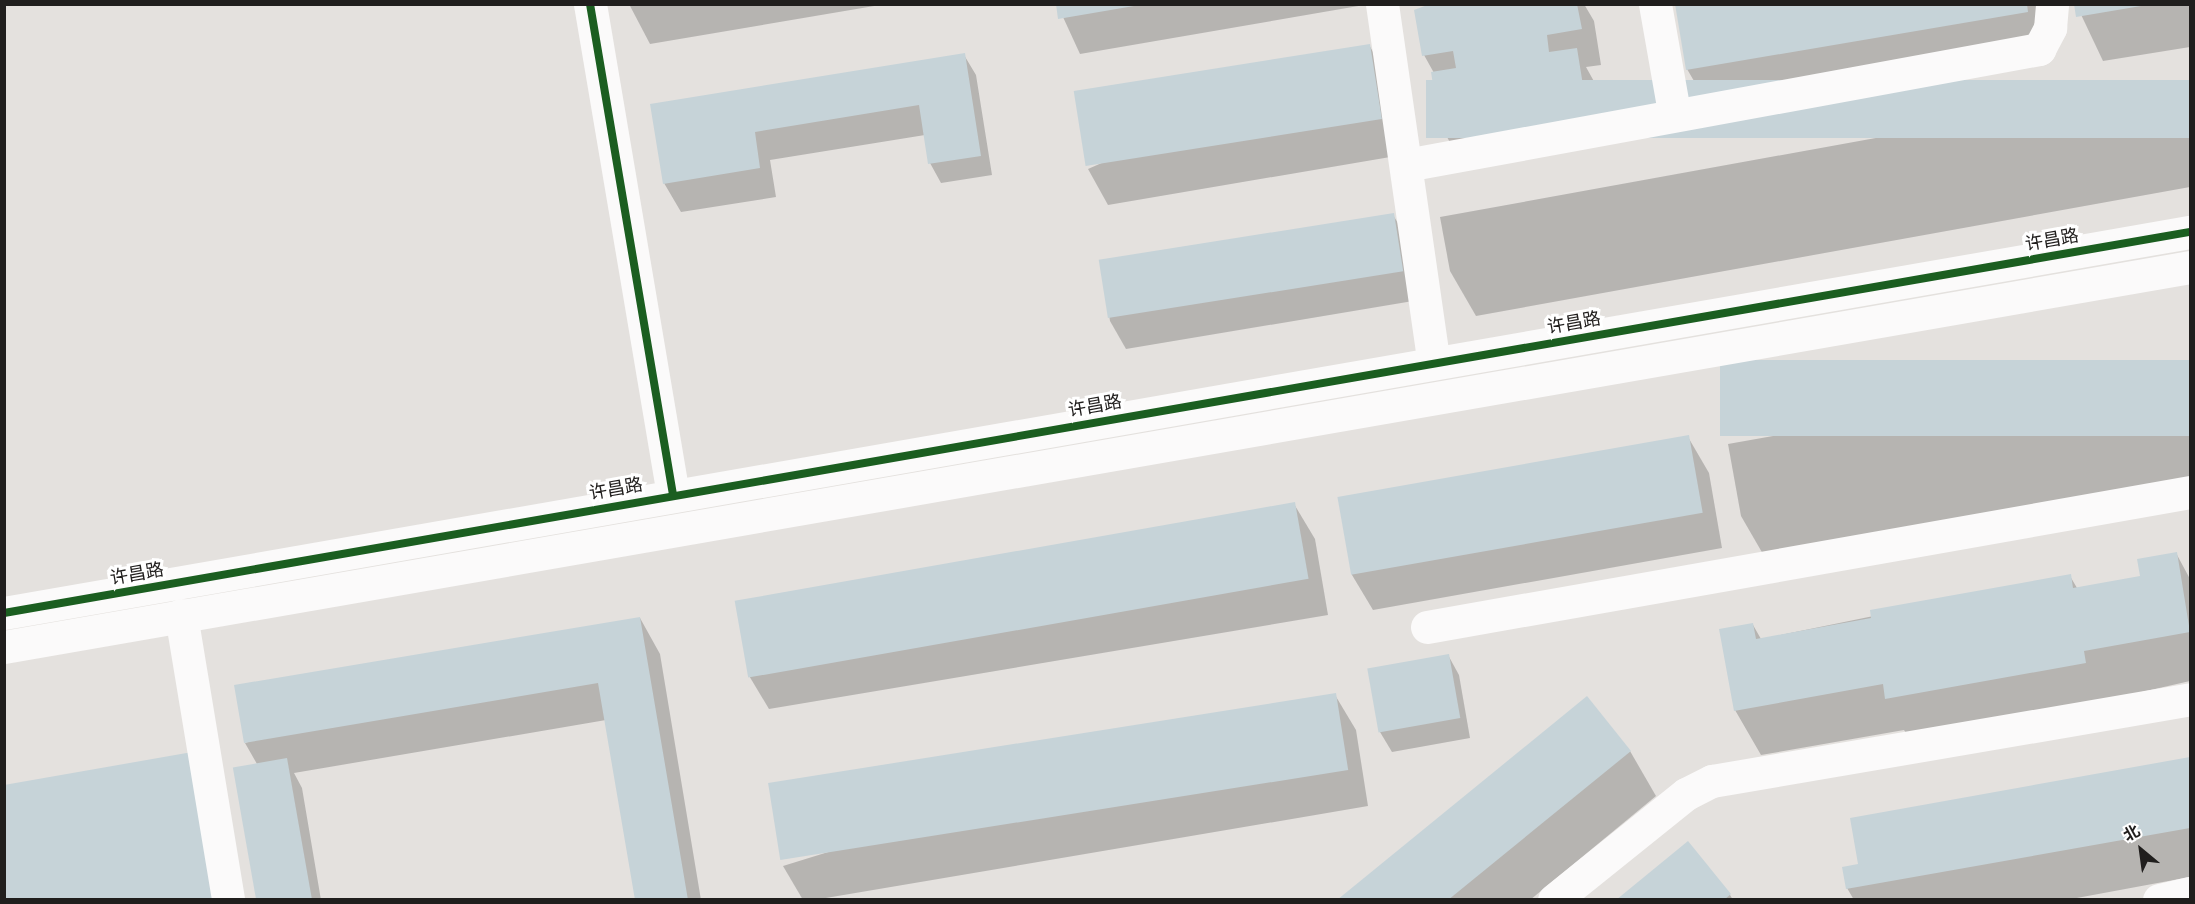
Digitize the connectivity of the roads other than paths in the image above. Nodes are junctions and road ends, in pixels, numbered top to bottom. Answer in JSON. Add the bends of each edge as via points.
{"nodes":[{"id":1,"x":590,"y":4,"type":"edge"},
{"id":2,"x":1382,"y":4,"type":"edge"},
{"id":3,"x":1655,"y":4,"type":"edge"},
{"id":4,"x":2052,"y":4,"type":"edge"},
{"id":5,"x":1674,"y":112,"type":"junction"},
{"id":6,"x":1406,"y":165,"type":"junction"},
{"id":7,"x":2190,"y":232,"type":"edge"},
{"id":8,"x":2190,"y":267,"type":"edge"},
{"id":9,"x":1434,"y":363,"type":"junction"},
{"id":10,"x":2190,"y":492,"type":"edge"},
{"id":11,"x":673,"y":495,"type":"junction"},
{"id":12,"x":4,"y":613,"type":"edge"},
{"id":13,"x":181,"y":615,"type":"junction"},
{"id":14,"x":1427,"y":627,"type":"dead end"},
{"id":15,"x":4,"y":647,"type":"edge"},
{"id":16,"x":2190,"y":699,"type":"edge"},
{"id":17,"x":2190,"y":893,"type":"edge"},
{"id":18,"x":228,"y":900,"type":"edge"},
{"id":19,"x":1554,"y":900,"type":"edge"},
{"id":20,"x":2159,"y":900,"type":"edge"}],
"edges":[{"from":1,"to":11,"type":"street"},
{"from":2,"to":6,"type":"street"},
{"from":3,"to":5,"type":"street"},
{"from":4,"to":5,"type":"street","via":[[2050,28],[2039,49]]},
{"from":5,"to":6,"type":"street"},
{"from":6,"to":9,"type":"street"},
{"from":7,"to":9,"type":"street","name":"许昌路"},
{"from":8,"to":13,"type":"street"},
{"from":9,"to":11,"type":"street","name":"许昌路"},
{"from":10,"to":14,"type":"street"},
{"from":11,"to":12,"type":"street","name":"许昌路"},
{"from":13,"to":15,"type":"street"},
{"from":13,"to":18,"type":"street"},
{"from":16,"to":19,"type":"street","via":[[1712,781],[1686,794]]},
{"from":17,"to":20,"type":"street"}]}
